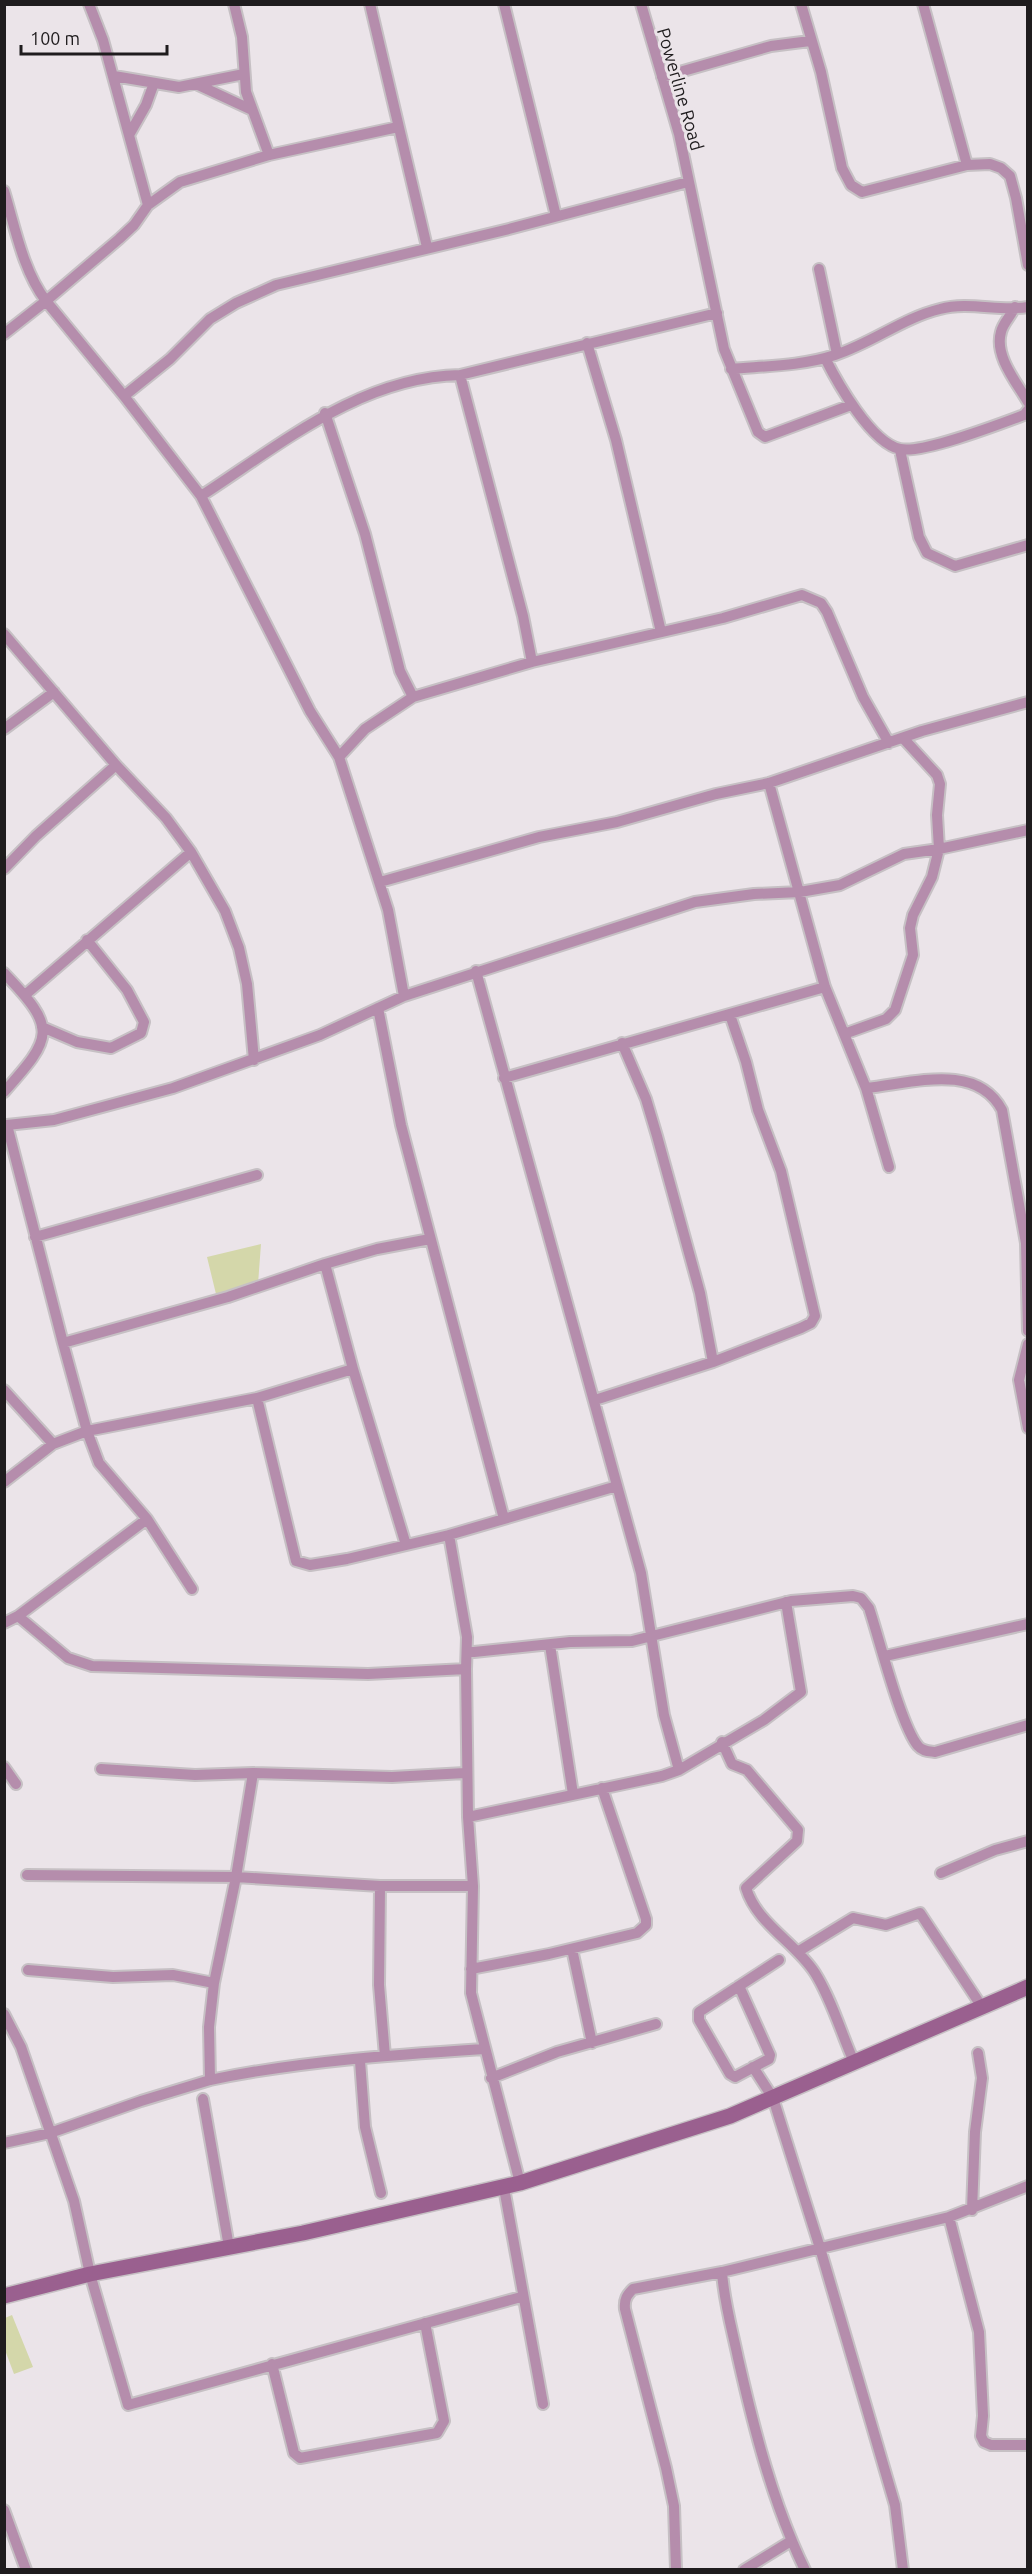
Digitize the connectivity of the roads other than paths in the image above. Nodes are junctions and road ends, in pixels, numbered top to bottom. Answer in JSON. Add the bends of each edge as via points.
{"nodes":[{"id":1,"x":88,"y":4,"type":"edge"},
{"id":2,"x":234,"y":4,"type":"edge"},
{"id":3,"x":370,"y":4,"type":"edge"},
{"id":4,"x":504,"y":4,"type":"edge"},
{"id":5,"x":641,"y":4,"type":"edge"},
{"id":6,"x":801,"y":4,"type":"edge"},
{"id":7,"x":923,"y":4,"type":"edge"},
{"id":8,"x":810,"y":41,"type":"junction"},
{"id":9,"x":244,"y":74,"type":"junction"},
{"id":10,"x":114,"y":76,"type":"junction"},
{"id":11,"x":662,"y":77,"type":"junction"},
{"id":12,"x":154,"y":83,"type":"junction"},
{"id":13,"x":196,"y":84,"type":"junction"},
{"id":14,"x":252,"y":110,"type":"junction"},
{"id":15,"x":398,"y":127,"type":"junction"},
{"id":16,"x":129,"y":135,"type":"junction"},
{"id":17,"x":269,"y":155,"type":"junction"},
{"id":18,"x":967,"y":165,"type":"junction"},
{"id":19,"x":688,"y":182,"type":"junction"},
{"id":20,"x":4,"y":191,"type":"edge"},
{"id":21,"x":148,"y":205,"type":"junction"},
{"id":22,"x":556,"y":216,"type":"junction"},
{"id":23,"x":427,"y":247,"type":"junction"},
{"id":24,"x":1028,"y":264,"type":"edge"},
{"id":25,"x":819,"y":269,"type":"dead end"},
{"id":26,"x":46,"y":301,"type":"junction"},
{"id":27,"x":1023,"y":310,"type":"edge"},
{"id":28,"x":717,"y":313,"type":"junction"},
{"id":29,"x":4,"y":334,"type":"edge"},
{"id":30,"x":587,"y":343,"type":"junction"},
{"id":31,"x":837,"y":354,"type":"junction"},
{"id":32,"x":825,"y":358,"type":"junction"},
{"id":33,"x":731,"y":369,"type":"junction"},
{"id":34,"x":460,"y":375,"type":"junction"},
{"id":35,"x":124,"y":396,"type":"junction"},
{"id":36,"x":1028,"y":402,"type":"edge"},
{"id":37,"x":851,"y":405,"type":"junction"},
{"id":38,"x":1028,"y":410,"type":"edge"},
{"id":39,"x":325,"y":413,"type":"junction"},
{"id":40,"x":900,"y":450,"type":"junction"},
{"id":41,"x":201,"y":496,"type":"junction"},
{"id":42,"x":1028,"y":545,"type":"edge"},
{"id":43,"x":661,"y":632,"type":"junction"},
{"id":44,"x":4,"y":634,"type":"edge"},
{"id":45,"x":532,"y":662,"type":"junction"},
{"id":46,"x":54,"y":692,"type":"junction"},
{"id":47,"x":413,"y":697,"type":"junction"},
{"id":48,"x":1028,"y":702,"type":"edge"},
{"id":49,"x":4,"y":729,"type":"edge"},
{"id":50,"x":903,"y":738,"type":"junction"},
{"id":51,"x":889,"y":743,"type":"junction"},
{"id":52,"x":339,"y":757,"type":"junction"},
{"id":53,"x":116,"y":765,"type":"junction"},
{"id":54,"x":769,"y":783,"type":"junction"},
{"id":55,"x":1028,"y":830,"type":"edge"},
{"id":56,"x":939,"y":849,"type":"junction"},
{"id":57,"x":191,"y":852,"type":"junction"},
{"id":58,"x":4,"y":868,"type":"edge"},
{"id":59,"x":380,"y":882,"type":"junction"},
{"id":60,"x":800,"y":892,"type":"junction"},
{"id":61,"x":87,"y":940,"type":"junction"},
{"id":62,"x":476,"y":971,"type":"junction"},
{"id":63,"x":4,"y":973,"type":"edge"},
{"id":64,"x":825,"y":987,"type":"junction"},
{"id":65,"x":25,"y":995,"type":"junction"},
{"id":66,"x":404,"y":996,"type":"junction"},
{"id":67,"x":378,"y":1008,"type":"junction"},
{"id":68,"x":730,"y":1015,"type":"junction"},
{"id":69,"x":42,"y":1026,"type":"junction"},
{"id":70,"x":844,"y":1034,"type":"junction"},
{"id":71,"x":622,"y":1043,"type":"junction"},
{"id":72,"x":254,"y":1059,"type":"junction"},
{"id":73,"x":504,"y":1078,"type":"junction"},
{"id":74,"x":866,"y":1088,"type":"junction"},
{"id":75,"x":4,"y":1092,"type":"edge"},
{"id":76,"x":6,"y":1125,"type":"edge"},
{"id":77,"x":889,"y":1167,"type":"dead end"},
{"id":78,"x":257,"y":1175,"type":"dead end"},
{"id":79,"x":35,"y":1237,"type":"junction"},
{"id":80,"x":430,"y":1239,"type":"junction"},
{"id":81,"x":325,"y":1264,"type":"junction"},
{"id":82,"x":1026,"y":1271,"type":"edge"},
{"id":83,"x":1028,"y":1331,"type":"edge"},
{"id":84,"x":63,"y":1343,"type":"junction"},
{"id":85,"x":1028,"y":1344,"type":"edge"},
{"id":86,"x":713,"y":1362,"type":"junction"},
{"id":87,"x":353,"y":1369,"type":"junction"},
{"id":88,"x":4,"y":1390,"type":"edge"},
{"id":89,"x":257,"y":1398,"type":"junction"},
{"id":90,"x":595,"y":1400,"type":"junction"},
{"id":91,"x":1028,"y":1428,"type":"edge"},
{"id":92,"x":87,"y":1431,"type":"junction"},
{"id":93,"x":53,"y":1444,"type":"junction"},
{"id":94,"x":4,"y":1482,"type":"edge"},
{"id":95,"x":618,"y":1486,"type":"junction"},
{"id":96,"x":147,"y":1519,"type":"junction"},
{"id":97,"x":504,"y":1519,"type":"junction"},
{"id":98,"x":449,"y":1535,"type":"junction"},
{"id":99,"x":406,"y":1545,"type":"junction"},
{"id":100,"x":192,"y":1589,"type":"dead end"},
{"id":101,"x":786,"y":1602,"type":"junction"},
{"id":102,"x":18,"y":1616,"type":"junction"},
{"id":103,"x":4,"y":1623,"type":"edge"},
{"id":104,"x":1028,"y":1624,"type":"edge"},
{"id":105,"x":651,"y":1635,"type":"junction"},
{"id":106,"x":550,"y":1645,"type":"junction"},
{"id":107,"x":467,"y":1651,"type":"junction"},
{"id":108,"x":885,"y":1656,"type":"junction"},
{"id":109,"x":466,"y":1669,"type":"junction"},
{"id":110,"x":1028,"y":1725,"type":"edge"},
{"id":111,"x":722,"y":1742,"type":"junction"},
{"id":112,"x":4,"y":1767,"type":"edge"},
{"id":113,"x":101,"y":1769,"type":"dead end"},
{"id":114,"x":679,"y":1770,"type":"junction"},
{"id":115,"x":253,"y":1773,"type":"junction"},
{"id":116,"x":465,"y":1773,"type":"junction"},
{"id":117,"x":16,"y":1784,"type":"dead end"},
{"id":118,"x":602,"y":1788,"type":"junction"},
{"id":119,"x":573,"y":1794,"type":"junction"},
{"id":120,"x":468,"y":1817,"type":"junction"},
{"id":121,"x":1028,"y":1841,"type":"edge"},
{"id":122,"x":941,"y":1873,"type":"dead end"},
{"id":123,"x":27,"y":1875,"type":"dead end"},
{"id":124,"x":236,"y":1877,"type":"junction"},
{"id":125,"x":473,"y":1886,"type":"junction"},
{"id":126,"x":380,"y":1887,"type":"junction"},
{"id":127,"x":572,"y":1949,"type":"junction"},
{"id":128,"x":799,"y":1951,"type":"junction"},
{"id":129,"x":779,"y":1960,"type":"dead end"},
{"id":130,"x":471,"y":1969,"type":"junction"},
{"id":131,"x":28,"y":1970,"type":"dead end"},
{"id":132,"x":214,"y":1983,"type":"junction"},
{"id":133,"x":739,"y":1986,"type":"junction"},
{"id":134,"x":1028,"y":1987,"type":"edge"},
{"id":135,"x":982,"y":2007,"type":"junction"},
{"id":136,"x":4,"y":2014,"type":"edge"},
{"id":137,"x":656,"y":2024,"type":"dead end"},
{"id":138,"x":592,"y":2043,"type":"junction"},
{"id":139,"x":484,"y":2049,"type":"junction"},
{"id":140,"x":978,"y":2053,"type":"dead end"},
{"id":141,"x":385,"y":2056,"type":"junction"},
{"id":142,"x":360,"y":2061,"type":"junction"},
{"id":143,"x":854,"y":2062,"type":"junction"},
{"id":144,"x":753,"y":2067,"type":"junction"},
{"id":145,"x":491,"y":2078,"type":"junction"},
{"id":146,"x":210,"y":2080,"type":"junction"},
{"id":147,"x":773,"y":2098,"type":"junction"},
{"id":148,"x":203,"y":2099,"type":"dead end"},
{"id":149,"x":50,"y":2133,"type":"junction"},
{"id":150,"x":4,"y":2143,"type":"edge"},
{"id":151,"x":520,"y":2183,"type":"junction"},
{"id":152,"x":1028,"y":2186,"type":"edge"},
{"id":153,"x":504,"y":2188,"type":"junction"},
{"id":154,"x":381,"y":2193,"type":"dead end"},
{"id":155,"x":972,"y":2210,"type":"junction"},
{"id":156,"x":949,"y":2217,"type":"junction"},
{"id":157,"x":229,"y":2247,"type":"junction"},
{"id":158,"x":820,"y":2248,"type":"junction"},
{"id":159,"x":722,"y":2272,"type":"junction"},
{"id":160,"x":90,"y":2274,"type":"junction"},
{"id":161,"x":4,"y":2296,"type":"edge"},
{"id":162,"x":521,"y":2297,"type":"junction"},
{"id":163,"x":425,"y":2323,"type":"junction"},
{"id":164,"x":272,"y":2364,"type":"junction"},
{"id":165,"x":543,"y":2404,"type":"dead end"},
{"id":166,"x":1028,"y":2445,"type":"edge"},
{"id":167,"x":4,"y":2510,"type":"edge"},
{"id":168,"x":791,"y":2541,"type":"junction"},
{"id":169,"x":26,"y":2570,"type":"edge"},
{"id":170,"x":676,"y":2570,"type":"edge"},
{"id":171,"x":744,"y":2570,"type":"edge"},
{"id":172,"x":805,"y":2570,"type":"edge"},
{"id":173,"x":903,"y":2570,"type":"edge"}],
"edges":[{"from":1,"to":10,"type":"street"},
{"from":2,"to":9,"type":"street","via":[[242,37]]},
{"from":3,"to":15,"type":"street"},
{"from":4,"to":22,"type":"street"},
{"from":5,"to":11,"type":"street","name":"Powerline Road"},
{"from":6,"to":8,"type":"street"},
{"from":7,"to":18,"type":"street"},
{"from":8,"to":11,"type":"street","via":[[771,46]]},
{"from":8,"to":18,"type":"street","via":[[821,72],[842,168],[856,190]]},
{"from":9,"to":13,"type":"street"},
{"from":9,"to":14,"type":"street"},
{"from":10,"to":12,"type":"street"},
{"from":10,"to":16,"type":"street"},
{"from":11,"to":19,"type":"street","name":"Powerline Road"},
{"from":12,"to":13,"type":"street","via":[[179,87]]},
{"from":12,"to":16,"type":"street"},
{"from":13,"to":14,"type":"street"},
{"from":14,"to":17,"type":"street"},
{"from":15,"to":17,"type":"street"},
{"from":15,"to":23,"type":"street"},
{"from":16,"to":21,"type":"street"},
{"from":17,"to":21,"type":"street","via":[[180,182]]},
{"from":18,"to":24,"type":"street","via":[[990,164],[1010,176]]},
{"from":19,"to":22,"type":"street"},
{"from":19,"to":28,"type":"street","name":"Powerline Road"},
{"from":20,"to":26,"type":"street","via":[[22,250]]},
{"from":21,"to":26,"type":"street","via":[[119,239]]},
{"from":22,"to":23,"type":"street"},
{"from":23,"to":35,"type":"street","via":[[276,285],[236,303],[210,319],[170,359]]},
{"from":25,"to":31,"type":"street"},
{"from":26,"to":29,"type":"street"},
{"from":26,"to":35,"type":"street"},
{"from":27,"to":31,"type":"street","via":[[977,305],[942,308]]},
{"from":27,"to":36,"type":"street","via":[[1003,328],[1000,339],[1008,369]]},
{"from":28,"to":30,"type":"street"},
{"from":28,"to":33,"type":"street","name":"Powerline Road"},
{"from":30,"to":34,"type":"street"},
{"from":30,"to":43,"type":"street","via":[[616,440]]},
{"from":31,"to":32,"type":"street"},
{"from":32,"to":33,"type":"street"},
{"from":32,"to":37,"type":"street"},
{"from":33,"to":37,"type":"street","name":"Powerline Road","via":[[758,432],[765,437]]},
{"from":34,"to":39,"type":"street","via":[[384,389]]},
{"from":34,"to":45,"type":"street"},
{"from":35,"to":41,"type":"street"},
{"from":37,"to":40,"type":"street","via":[[887,443]]},
{"from":38,"to":40,"type":"street","via":[[1024,415],[939,442]]},
{"from":39,"to":41,"type":"street"},
{"from":39,"to":47,"type":"street","via":[[365,534],[400,671]]},
{"from":40,"to":42,"type":"street","via":[[918,537],[927,553],[955,566]]},
{"from":41,"to":52,"type":"street","via":[[310,711]]},
{"from":43,"to":45,"type":"street"},
{"from":43,"to":51,"type":"street","via":[[802,596],[814,598],[833,624],[863,697]]},
{"from":44,"to":46,"type":"street"},
{"from":45,"to":47,"type":"street"},
{"from":46,"to":49,"type":"street"},
{"from":46,"to":53,"type":"street"},
{"from":47,"to":52,"type":"street","via":[[366,729]]},
{"from":48,"to":50,"type":"street"},
{"from":50,"to":51,"type":"street"},
{"from":50,"to":56,"type":"street","via":[[937,775],[940,784]]},
{"from":51,"to":54,"type":"street"},
{"from":52,"to":59,"type":"street"},
{"from":53,"to":57,"type":"street","via":[[166,818]]},
{"from":53,"to":58,"type":"street"},
{"from":54,"to":59,"type":"street","via":[[617,822],[539,837]]},
{"from":54,"to":60,"type":"street"},
{"from":55,"to":56,"type":"street"},
{"from":56,"to":60,"type":"street","via":[[904,854],[858,879]]},
{"from":56,"to":70,"type":"street","via":[[932,877],[910,928],[913,955],[895,1010],[886,1019]]},
{"from":57,"to":61,"type":"street"},
{"from":57,"to":72,"type":"street","via":[[225,911],[239,948],[247,984]]},
{"from":59,"to":66,"type":"street"},
{"from":60,"to":62,"type":"street","via":[[696,902]]},
{"from":60,"to":64,"type":"street"},
{"from":61,"to":65,"type":"street"},
{"from":61,"to":69,"type":"street","via":[[128,990],[144,1028],[111,1048],[77,1042]]},
{"from":62,"to":66,"type":"street"},
{"from":62,"to":73,"type":"street"},
{"from":63,"to":65,"type":"street"},
{"from":64,"to":68,"type":"street"},
{"from":64,"to":70,"type":"street"},
{"from":65,"to":69,"type":"street"},
{"from":66,"to":67,"type":"street"},
{"from":67,"to":72,"type":"street"},
{"from":67,"to":80,"type":"street","via":[[401,1125]]},
{"from":68,"to":71,"type":"street"},
{"from":68,"to":86,"type":"street","via":[[758,1110],[782,1171],[815,1316],[801,1328]]},
{"from":69,"to":75,"type":"street","via":[[39,1051]]},
{"from":70,"to":74,"type":"street"},
{"from":71,"to":73,"type":"street"},
{"from":71,"to":86,"type":"street","via":[[657,1136],[700,1293]]},
{"from":72,"to":76,"type":"street","via":[[173,1088],[54,1120]]},
{"from":73,"to":90,"type":"street"},
{"from":74,"to":77,"type":"street"},
{"from":74,"to":82,"type":"street","via":[[946,1077],[988,1092],[997,1101],[1006,1124],[1022,1215]]},
{"from":76,"to":79,"type":"street"},
{"from":78,"to":79,"type":"street"},
{"from":79,"to":84,"type":"street"},
{"from":80,"to":81,"type":"street"},
{"from":80,"to":97,"type":"street"},
{"from":81,"to":84,"type":"street","via":[[228,1297]]},
{"from":81,"to":87,"type":"street"},
{"from":82,"to":83,"type":"street"},
{"from":84,"to":92,"type":"street"},
{"from":85,"to":91,"type":"street","via":[[1019,1380]]},
{"from":86,"to":90,"type":"street"},
{"from":87,"to":89,"type":"street"},
{"from":87,"to":99,"type":"street"},
{"from":88,"to":93,"type":"street"},
{"from":89,"to":92,"type":"street"},
{"from":89,"to":99,"type":"street","via":[[296,1561],[310,1565]]},
{"from":90,"to":95,"type":"street"},
{"from":92,"to":93,"type":"street"},
{"from":92,"to":96,"type":"street","via":[[99,1463]]},
{"from":93,"to":94,"type":"street"},
{"from":95,"to":97,"type":"street"},
{"from":95,"to":105,"type":"street","via":[[641,1573]]},
{"from":96,"to":100,"type":"street"},
{"from":96,"to":102,"type":"street"},
{"from":97,"to":98,"type":"street"},
{"from":98,"to":99,"type":"street"},
{"from":98,"to":107,"type":"street"},
{"from":101,"to":105,"type":"street"},
{"from":101,"to":108,"type":"street","via":[[861,1598],[869,1608]]},
{"from":101,"to":111,"type":"street","via":[[801,1692],[764,1720]]},
{"from":102,"to":103,"type":"street"},
{"from":102,"to":109,"type":"street","via":[[68,1658],[92,1666],[368,1674]]},
{"from":104,"to":108,"type":"street"},
{"from":105,"to":106,"type":"street","via":[[632,1641]]},
{"from":105,"to":114,"type":"street","via":[[664,1715]]},
{"from":106,"to":107,"type":"street"},
{"from":106,"to":119,"type":"street"},
{"from":107,"to":109,"type":"street"},
{"from":108,"to":110,"type":"street","via":[[906,1722],[918,1746],[926,1751],[946,1750]]},
{"from":109,"to":116,"type":"street"},
{"from":111,"to":114,"type":"street"},
{"from":111,"to":128,"type":"street","via":[[732,1764],[747,1770],[798,1830],[797,1841],[746,1888],[769,1925]]},
{"from":112,"to":117,"type":"street"},
{"from":113,"to":115,"type":"street","via":[[157,1774]]},
{"from":114,"to":118,"type":"street"},
{"from":115,"to":116,"type":"street","via":[[392,1777]]},
{"from":115,"to":124,"type":"street"},
{"from":116,"to":120,"type":"street"},
{"from":118,"to":119,"type":"street"},
{"from":118,"to":127,"type":"street","via":[[646,1925],[637,1933]]},
{"from":119,"to":120,"type":"street"},
{"from":120,"to":125,"type":"street"},
{"from":121,"to":122,"type":"street"},
{"from":123,"to":124,"type":"street"},
{"from":124,"to":126,"type":"street"},
{"from":124,"to":132,"type":"street"},
{"from":125,"to":126,"type":"street"},
{"from":125,"to":130,"type":"street"},
{"from":126,"to":141,"type":"street","via":[[379,1985]]},
{"from":127,"to":130,"type":"street"},
{"from":127,"to":138,"type":"street"},
{"from":128,"to":135,"type":"street","via":[[853,1918],[886,1924],[920,1913]]},
{"from":128,"to":143,"type":"street","via":[[816,1975]]},
{"from":129,"to":133,"type":"street"},
{"from":130,"to":139,"type":"street","via":[[471,1993]]},
{"from":131,"to":132,"type":"street","via":[[113,1977],[173,1975]]},
{"from":132,"to":146,"type":"street","via":[[209,2027]]},
{"from":133,"to":144,"type":"street","via":[[770,2051],[769,2059]]},
{"from":133,"to":144,"type":"street","via":[[698,2016],[730,2074],[739,2076]]},
{"from":134,"to":135,"type":"main road"},
{"from":135,"to":143,"type":"main road"},
{"from":136,"to":149,"type":"street","via":[[21,2047]]},
{"from":137,"to":138,"type":"street"},
{"from":138,"to":145,"type":"street"},
{"from":139,"to":141,"type":"street"},
{"from":139,"to":145,"type":"street"},
{"from":140,"to":155,"type":"street","via":[[982,2078]]},
{"from":141,"to":142,"type":"street"},
{"from":142,"to":146,"type":"street"},
{"from":142,"to":154,"type":"street","via":[[365,2127]]},
{"from":143,"to":147,"type":"main road"},
{"from":144,"to":147,"type":"street"},
{"from":145,"to":151,"type":"street"},
{"from":146,"to":149,"type":"street"},
{"from":147,"to":151,"type":"main road","via":[[730,2116]]},
{"from":147,"to":158,"type":"street"},
{"from":148,"to":157,"type":"street"},
{"from":149,"to":150,"type":"street"},
{"from":149,"to":160,"type":"street","via":[[81,2226]]},
{"from":151,"to":153,"type":"main road"},
{"from":152,"to":155,"type":"street"},
{"from":153,"to":157,"type":"main road"},
{"from":153,"to":162,"type":"street"},
{"from":155,"to":156,"type":"street"},
{"from":156,"to":158,"type":"street"},
{"from":156,"to":166,"type":"street","via":[[979,2332],[981,2436],[991,2445]]},
{"from":157,"to":160,"type":"main road"},
{"from":158,"to":159,"type":"street"},
{"from":158,"to":173,"type":"street","via":[[895,2505]]},
{"from":159,"to":168,"type":"street","via":[[726,2308],[750,2411]]},
{"from":159,"to":170,"type":"street","via":[[633,2289],[624,2301],[674,2506]]},
{"from":160,"to":161,"type":"main road"},
{"from":160,"to":164,"type":"street","via":[[128,2405]]},
{"from":162,"to":163,"type":"street"},
{"from":162,"to":165,"type":"street"},
{"from":163,"to":164,"type":"street"},
{"from":163,"to":164,"type":"street","via":[[444,2421],[437,2433],[300,2458],[294,2453]]},
{"from":167,"to":169,"type":"street"},
{"from":168,"to":171,"type":"street"},
{"from":168,"to":172,"type":"street"}]}
